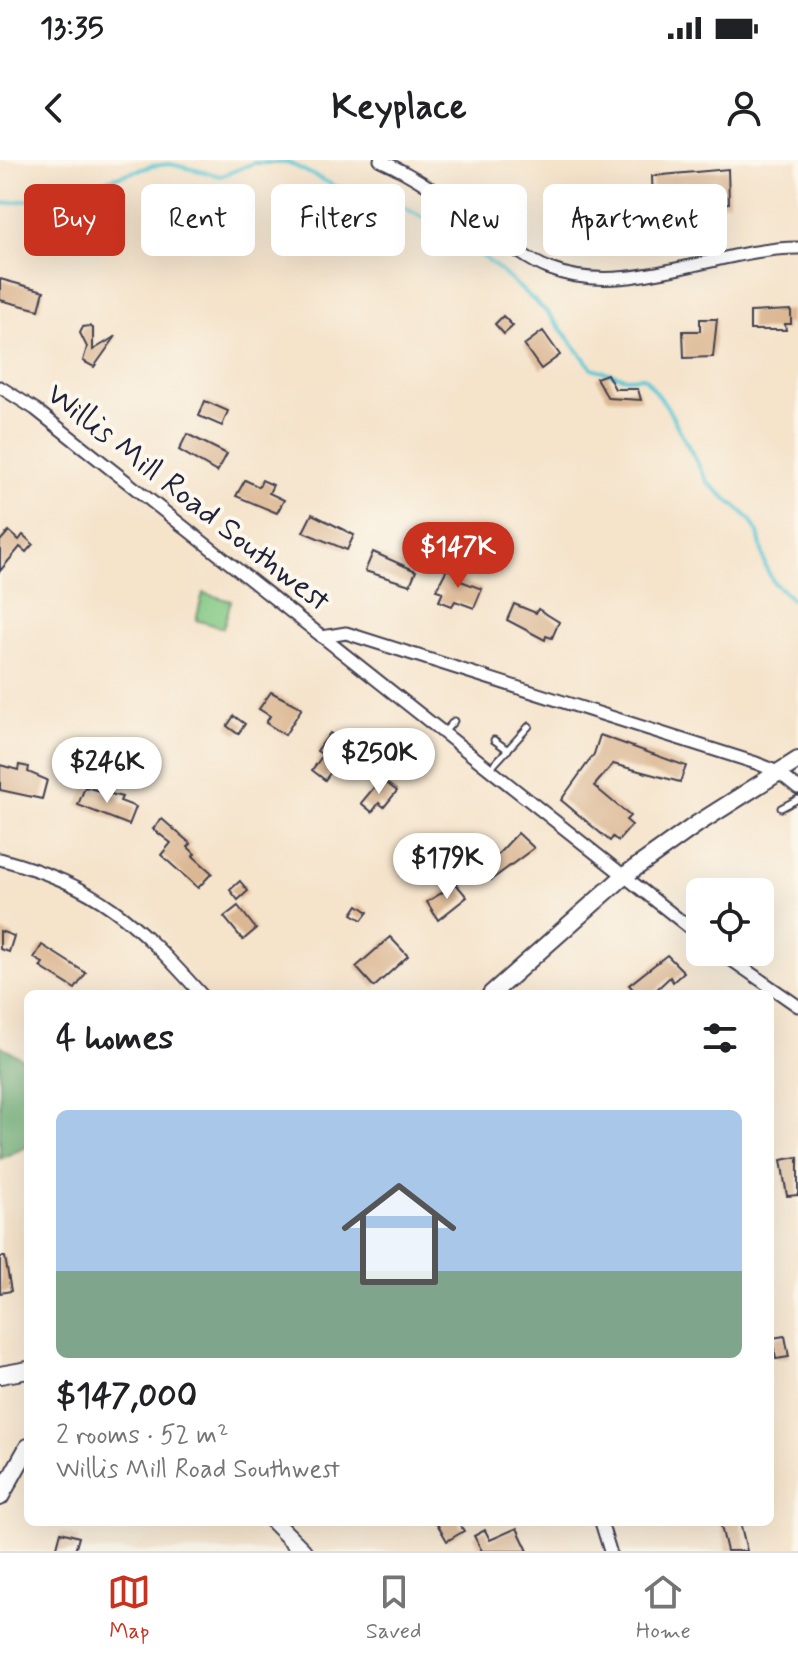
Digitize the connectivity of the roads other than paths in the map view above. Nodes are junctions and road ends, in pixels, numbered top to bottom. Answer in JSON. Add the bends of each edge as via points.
{"nodes":[{"id":1,"x":380,"y":160,"type":"edge"},
{"id":2,"x":798,"y":248,"type":"edge"},
{"id":3,"x":0,"y":387,"type":"edge"},
{"id":4,"x":322,"y":637,"type":"junction"},
{"id":5,"x":454,"y":721,"type":"dead end"},
{"id":6,"x":529,"y":726,"type":"dead end"},
{"id":7,"x":443,"y":732,"type":"junction"},
{"id":8,"x":494,"y":740,"type":"dead end"},
{"id":9,"x":508,"y":750,"type":"junction"},
{"id":10,"x":798,"y":760,"type":"edge"},
{"id":11,"x":490,"y":770,"type":"junction"},
{"id":12,"x":778,"y":772,"type":"junction"},
{"id":13,"x":798,"y":788,"type":"edge"},
{"id":14,"x":798,"y":799,"type":"edge"},
{"id":15,"x":781,"y":808,"type":"dead end"},
{"id":16,"x":0,"y":859,"type":"edge"},
{"id":17,"x":624,"y":876,"type":"junction"},
{"id":18,"x":686,"y":925,"type":"edge"},
{"id":19,"x":740,"y":966,"type":"edge"},
{"id":20,"x":197,"y":990,"type":"edge"},
{"id":21,"x":496,"y":990,"type":"edge"},
{"id":22,"x":798,"y":1006,"type":"edge"},
{"id":23,"x":24,"y":1371,"type":"edge"},
{"id":24,"x":0,"y":1375,"type":"edge"},
{"id":25,"x":24,"y":1454,"type":"edge"},
{"id":26,"x":0,"y":1497,"type":"edge"},
{"id":27,"x":278,"y":1526,"type":"edge"},
{"id":28,"x":602,"y":1526,"type":"edge"},
{"id":29,"x":303,"y":1551,"type":"edge"},
{"id":30,"x":610,"y":1551,"type":"edge"}],
"edges":[{"from":1,"to":2,"type":"street","via":[[432,187],[527,258],[572,276],[620,278],[739,253]]},
{"from":3,"to":4,"type":"street","name":"Willis Mill Road Southwest","via":[[35,409]]},
{"from":4,"to":7,"type":"street"},
{"from":4,"to":12,"type":"street","name":"Willis Mill Road Southwest","via":[[346,633]]},
{"from":5,"to":7,"type":"lane"},
{"from":6,"to":9,"type":"lane"},
{"from":7,"to":11,"type":"street"},
{"from":8,"to":9,"type":"lane"},
{"from":9,"to":11,"type":"lane"},
{"from":10,"to":12,"type":"street"},
{"from":11,"to":17,"type":"street"},
{"from":12,"to":13,"type":"street","name":"Willis Mill Road Southwest"},
{"from":12,"to":17,"type":"street"},
{"from":14,"to":15,"type":"lane"},
{"from":16,"to":20,"type":"street","via":[[65,879],[119,910]]},
{"from":17,"to":18,"type":"street"},
{"from":17,"to":21,"type":"street"},
{"from":19,"to":22,"type":"street"},
{"from":23,"to":24,"type":"street"},
{"from":25,"to":26,"type":"street"},
{"from":27,"to":29,"type":"street"},
{"from":28,"to":30,"type":"street"}]}
